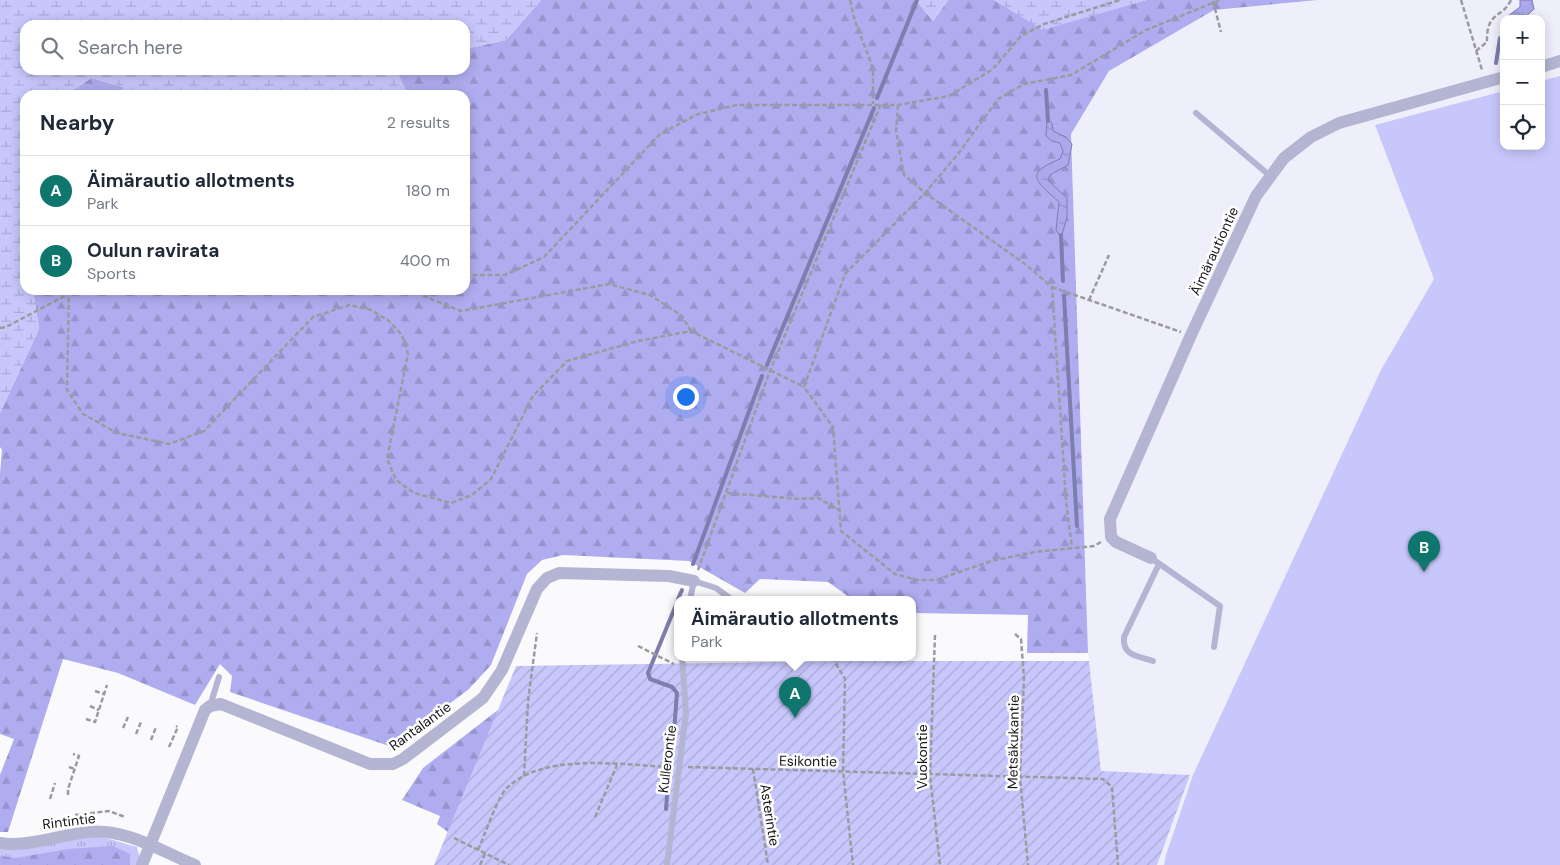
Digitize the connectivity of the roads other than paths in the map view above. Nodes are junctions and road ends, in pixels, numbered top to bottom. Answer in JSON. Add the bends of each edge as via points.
{"nodes":[{"id":1,"x":1560,"y":61,"type":"edge"},
{"id":2,"x":1545,"y":66,"type":"edge"},
{"id":3,"x":1500,"y":78,"type":"edge"},
{"id":4,"x":1196,"y":113,"type":"dead end"},
{"id":5,"x":1269,"y":176,"type":"junction"},
{"id":6,"x":1155,"y":561,"type":"junction"},
{"id":7,"x":694,"y":581,"type":"junction"},
{"id":8,"x":691,"y":596,"type":"edge"},
{"id":9,"x":728,"y":596,"type":"edge"},
{"id":10,"x":1214,"y":647,"type":"dead end"},
{"id":11,"x":682,"y":661,"type":"edge"},
{"id":12,"x":1153,"y":661,"type":"dead end"},
{"id":13,"x":219,"y":677,"type":"dead end"},
{"id":14,"x":210,"y":706,"type":"junction"},
{"id":15,"x":0,"y":843,"type":"edge"},
{"id":16,"x":149,"y":846,"type":"junction"},
{"id":17,"x":142,"y":865,"type":"edge"},
{"id":18,"x":195,"y":865,"type":"edge"},
{"id":19,"x":667,"y":865,"type":"edge"}],
"edges":[{"from":1,"to":2,"type":"street"},
{"from":3,"to":5,"type":"street","name":"Äimärautiontie","via":[[1339,123],[1312,137],[1284,158]]},
{"from":4,"to":5,"type":"lane"},
{"from":5,"to":6,"type":"street","name":"Äimärautiontie","via":[[1256,196],[1191,335],[1110,519],[1112,538],[1116,542]]},
{"from":6,"to":10,"type":"lane","via":[[1220,606]]},
{"from":6,"to":12,"type":"lane","via":[[1124,637],[1123,647],[1127,653]]},
{"from":7,"to":8,"type":"lane"},
{"from":7,"to":9,"type":"lane","via":[[716,588]]},
{"from":7,"to":14,"type":"street","name":"Rantalantie","via":[[668,576],[568,573],[547,578],[537,589],[492,688],[403,759],[392,764],[370,764],[221,704]]},
{"from":11,"to":19,"type":"lane","name":"Kullerontie","via":[[686,713]]},
{"from":13,"to":14,"type":"lane"},
{"from":14,"to":16,"type":"street","via":[[205,710]]},
{"from":15,"to":16,"type":"street","name":"Rintintie","via":[[99,831],[126,836]]},
{"from":16,"to":17,"type":"street"},
{"from":16,"to":18,"type":"street","name":"Rintintie"}]}
